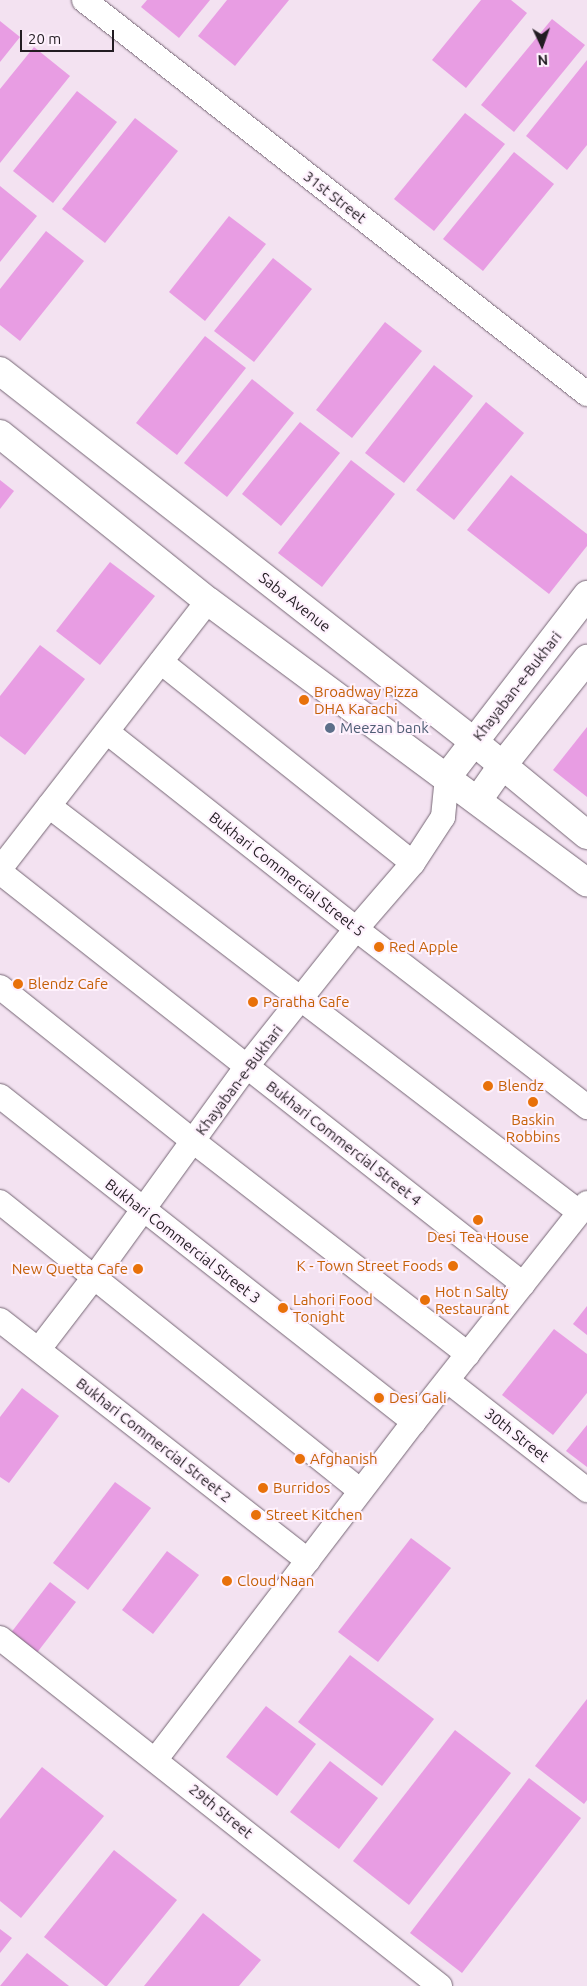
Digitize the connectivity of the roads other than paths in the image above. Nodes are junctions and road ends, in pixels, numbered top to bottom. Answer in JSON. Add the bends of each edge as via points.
{"nodes":[{"id":1,"x":84,"y":0,"type":"edge"},
{"id":2,"x":0,"y":371,"type":"edge"},
{"id":3,"x":587,"y":394,"type":"edge"},
{"id":4,"x":0,"y":434,"type":"edge"},
{"id":5,"x":587,"y":595,"type":"edge"},
{"id":6,"x":208,"y":602,"type":"junction"},
{"id":7,"x":587,"y":659,"type":"edge"},
{"id":8,"x":161,"y":662,"type":"junction"},
{"id":9,"x":107,"y":732,"type":"junction"},
{"id":10,"x":474,"y":741,"type":"junction"},
{"id":11,"x":502,"y":766,"type":"junction"},
{"id":12,"x":447,"y":776,"type":"junction"},
{"id":13,"x":478,"y":800,"type":"junction"},
{"id":14,"x":49,"y":806,"type":"junction"},
{"id":15,"x":443,"y":817,"type":"junction"},
{"id":16,"x":587,"y":835,"type":"edge"},
{"id":17,"x":413,"y":863,"type":"junction"},
{"id":18,"x":0,"y":871,"type":"edge"},
{"id":19,"x":587,"y":882,"type":"edge"},
{"id":20,"x":356,"y":929,"type":"junction"},
{"id":21,"x":0,"y":986,"type":"edge"},
{"id":22,"x":301,"y":999,"type":"junction"},
{"id":23,"x":247,"y":1066,"type":"junction"},
{"id":24,"x":0,"y":1096,"type":"edge"},
{"id":25,"x":587,"y":1107,"type":"edge"},
{"id":26,"x":193,"y":1141,"type":"junction"},
{"id":27,"x":0,"y":1202,"type":"edge"},
{"id":28,"x":583,"y":1207,"type":"edge"},
{"id":29,"x":142,"y":1209,"type":"junction"},
{"id":30,"x":95,"y":1276,"type":"junction"},
{"id":31,"x":523,"y":1284,"type":"junction"},
{"id":32,"x":0,"y":1320,"type":"edge"},
{"id":33,"x":39,"y":1349,"type":"junction"},
{"id":34,"x":468,"y":1354,"type":"junction"},
{"id":35,"x":448,"y":1381,"type":"junction"},
{"id":36,"x":414,"y":1422,"type":"junction"},
{"id":37,"x":587,"y":1490,"type":"edge"},
{"id":38,"x":361,"y":1491,"type":"junction"},
{"id":39,"x":308,"y":1561,"type":"junction"},
{"id":40,"x":0,"y":1638,"type":"edge"},
{"id":41,"x":156,"y":1759,"type":"junction"},
{"id":42,"x":440,"y":1986,"type":"edge"}],
"edges":[{"from":1,"to":3,"type":"street","name":"31st Street"},
{"from":2,"to":10,"type":"main road","name":"Saba Avenue"},
{"from":4,"to":6,"type":"main road"},
{"from":5,"to":10,"type":"main road","name":"Khayaban-e-Bukhari"},
{"from":6,"to":8,"type":"street"},
{"from":6,"to":12,"type":"main road"},
{"from":7,"to":11,"type":"main road"},
{"from":8,"to":9,"type":"street"},
{"from":8,"to":17,"type":"street"},
{"from":9,"to":14,"type":"street"},
{"from":9,"to":20,"type":"street","name":"Bukhari Commercial Street 5"},
{"from":10,"to":11,"type":"main road","name":"Saba Avenue"},
{"from":10,"to":12,"type":"main road","name":"Khayaban-e-Bukhari"},
{"from":11,"to":13,"type":"main road"},
{"from":11,"to":16,"type":"main road","name":"Saba Avenue"},
{"from":12,"to":13,"type":"main road"},
{"from":12,"to":15,"type":"street"},
{"from":13,"to":15,"type":"street"},
{"from":13,"to":19,"type":"main road"},
{"from":14,"to":18,"type":"street"},
{"from":14,"to":22,"type":"street"},
{"from":15,"to":17,"type":"street","name":"Khayaban-e-Bukhari"},
{"from":17,"to":20,"type":"street","name":"Khayaban-e-Bukhari"},
{"from":18,"to":23,"type":"street","name":"Bukhari Commercial Street 4"},
{"from":20,"to":22,"type":"street","name":"Khayaban-e-Bukhari"},
{"from":20,"to":25,"type":"street","name":"Bukhari Commercial Street 5"},
{"from":21,"to":26,"type":"street"},
{"from":22,"to":23,"type":"street","name":"Khayaban-e-Bukhari"},
{"from":22,"to":28,"type":"street"},
{"from":23,"to":26,"type":"street","name":"Khayaban-e-Bukhari"},
{"from":23,"to":31,"type":"street","name":"Bukhari Commercial Street 4"},
{"from":24,"to":29,"type":"street","name":"Bukhari Commercial Street 3"},
{"from":26,"to":29,"type":"street","name":"Khayaban-e-Bukhari"},
{"from":26,"to":34,"type":"street"},
{"from":27,"to":30,"type":"street"},
{"from":28,"to":31,"type":"street"},
{"from":29,"to":30,"type":"street","name":"Khayaban-e-Bukhari"},
{"from":29,"to":36,"type":"street","name":"Bukhari Commercial Street 3"},
{"from":30,"to":33,"type":"street","name":"Khayaban-e-Bukhari"},
{"from":30,"to":38,"type":"street"},
{"from":31,"to":34,"type":"street"},
{"from":32,"to":33,"type":"street","name":"Bukhari Commercial Street 2"},
{"from":33,"to":39,"type":"street","name":"Bukhari Commercial Street 2"},
{"from":34,"to":35,"type":"street"},
{"from":35,"to":36,"type":"street"},
{"from":35,"to":37,"type":"street","name":"30th Street"},
{"from":36,"to":38,"type":"street"},
{"from":38,"to":39,"type":"street"},
{"from":39,"to":41,"type":"street"},
{"from":40,"to":41,"type":"street","name":"29th Street"},
{"from":41,"to":42,"type":"street","name":"29th Street"}]}
